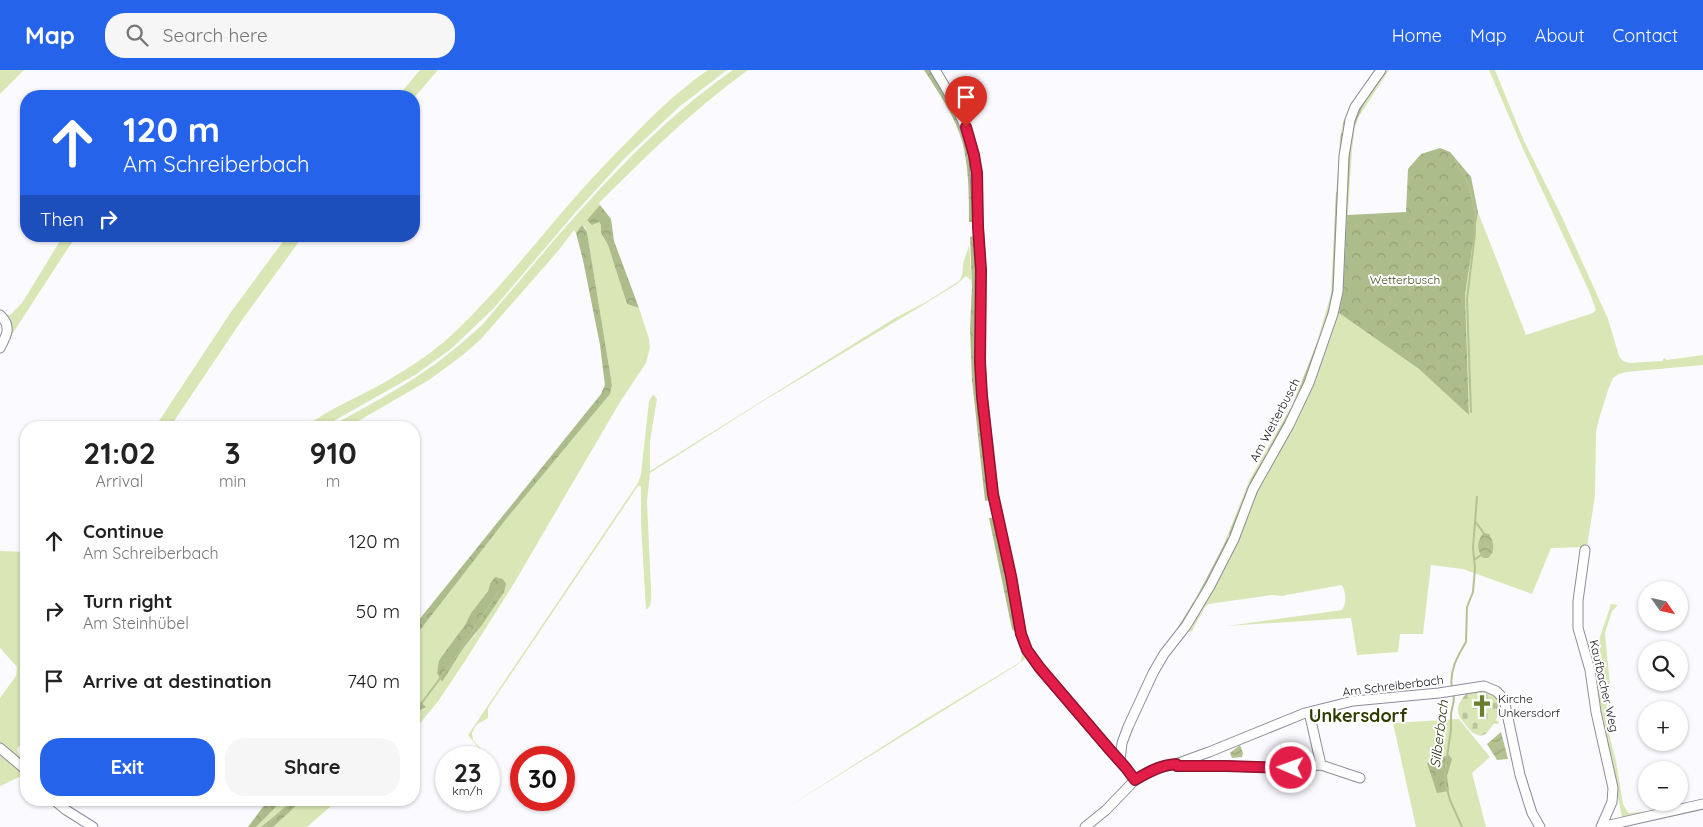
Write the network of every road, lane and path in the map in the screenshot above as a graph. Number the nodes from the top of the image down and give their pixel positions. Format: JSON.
{"nodes":[{"id":1,"x":935,"y":70,"type":"edge"},
{"id":2,"x":1381,"y":70,"type":"edge"},
{"id":3,"x":0,"y":315,"type":"edge"},
{"id":4,"x":0,"y":348,"type":"edge"},
{"id":5,"x":1584,"y":550,"type":"dead end"},
{"id":6,"x":1309,"y":712,"type":"junction"},
{"id":7,"x":0,"y":748,"type":"edge"},
{"id":8,"x":1220,"y":748,"type":"junction"},
{"id":9,"x":1120,"y":761,"type":"junction"},
{"id":10,"x":1176,"y":764,"type":"junction"},
{"id":11,"x":20,"y":765,"type":"edge"},
{"id":12,"x":1321,"y":765,"type":"junction"},
{"id":13,"x":1226,"y":766,"type":"junction"},
{"id":14,"x":1360,"y":778,"type":"dead end"},
{"id":15,"x":1135,"y":780,"type":"junction"},
{"id":16,"x":1703,"y":804,"type":"edge"},
{"id":17,"x":61,"y":806,"type":"edge"},
{"id":18,"x":1091,"y":825,"type":"edge"},
{"id":19,"x":1602,"y":826,"type":"edge"},
{"id":20,"x":93,"y":827,"type":"edge"},
{"id":21,"x":1540,"y":827,"type":"edge"}],
"edges":[{"from":1,"to":9,"type":"street"},
{"from":2,"to":9,"type":"street","name":"Am Wetterbusch"},
{"from":3,"to":4,"type":"street"},
{"from":5,"to":19,"type":"street","name":"Kaufbacher Weg"},
{"from":6,"to":8,"type":"street","name":"Am Schreiberbach"},
{"from":6,"to":12,"type":"street"},
{"from":6,"to":21,"type":"street","name":"Am Schreiberbach"},
{"from":7,"to":11,"type":"street"},
{"from":8,"to":10,"type":"street","name":"Am Schreiberbach"},
{"from":8,"to":13,"type":"street"},
{"from":9,"to":15,"type":"street"},
{"from":10,"to":13,"type":"street"},
{"from":10,"to":15,"type":"street","name":"Am Schreiberbach"},
{"from":12,"to":13,"type":"street"},
{"from":12,"to":14,"type":"street"},
{"from":15,"to":18,"type":"street","name":"Am Schreiberbach"},
{"from":16,"to":19,"type":"street"},
{"from":17,"to":20,"type":"street"}]}
